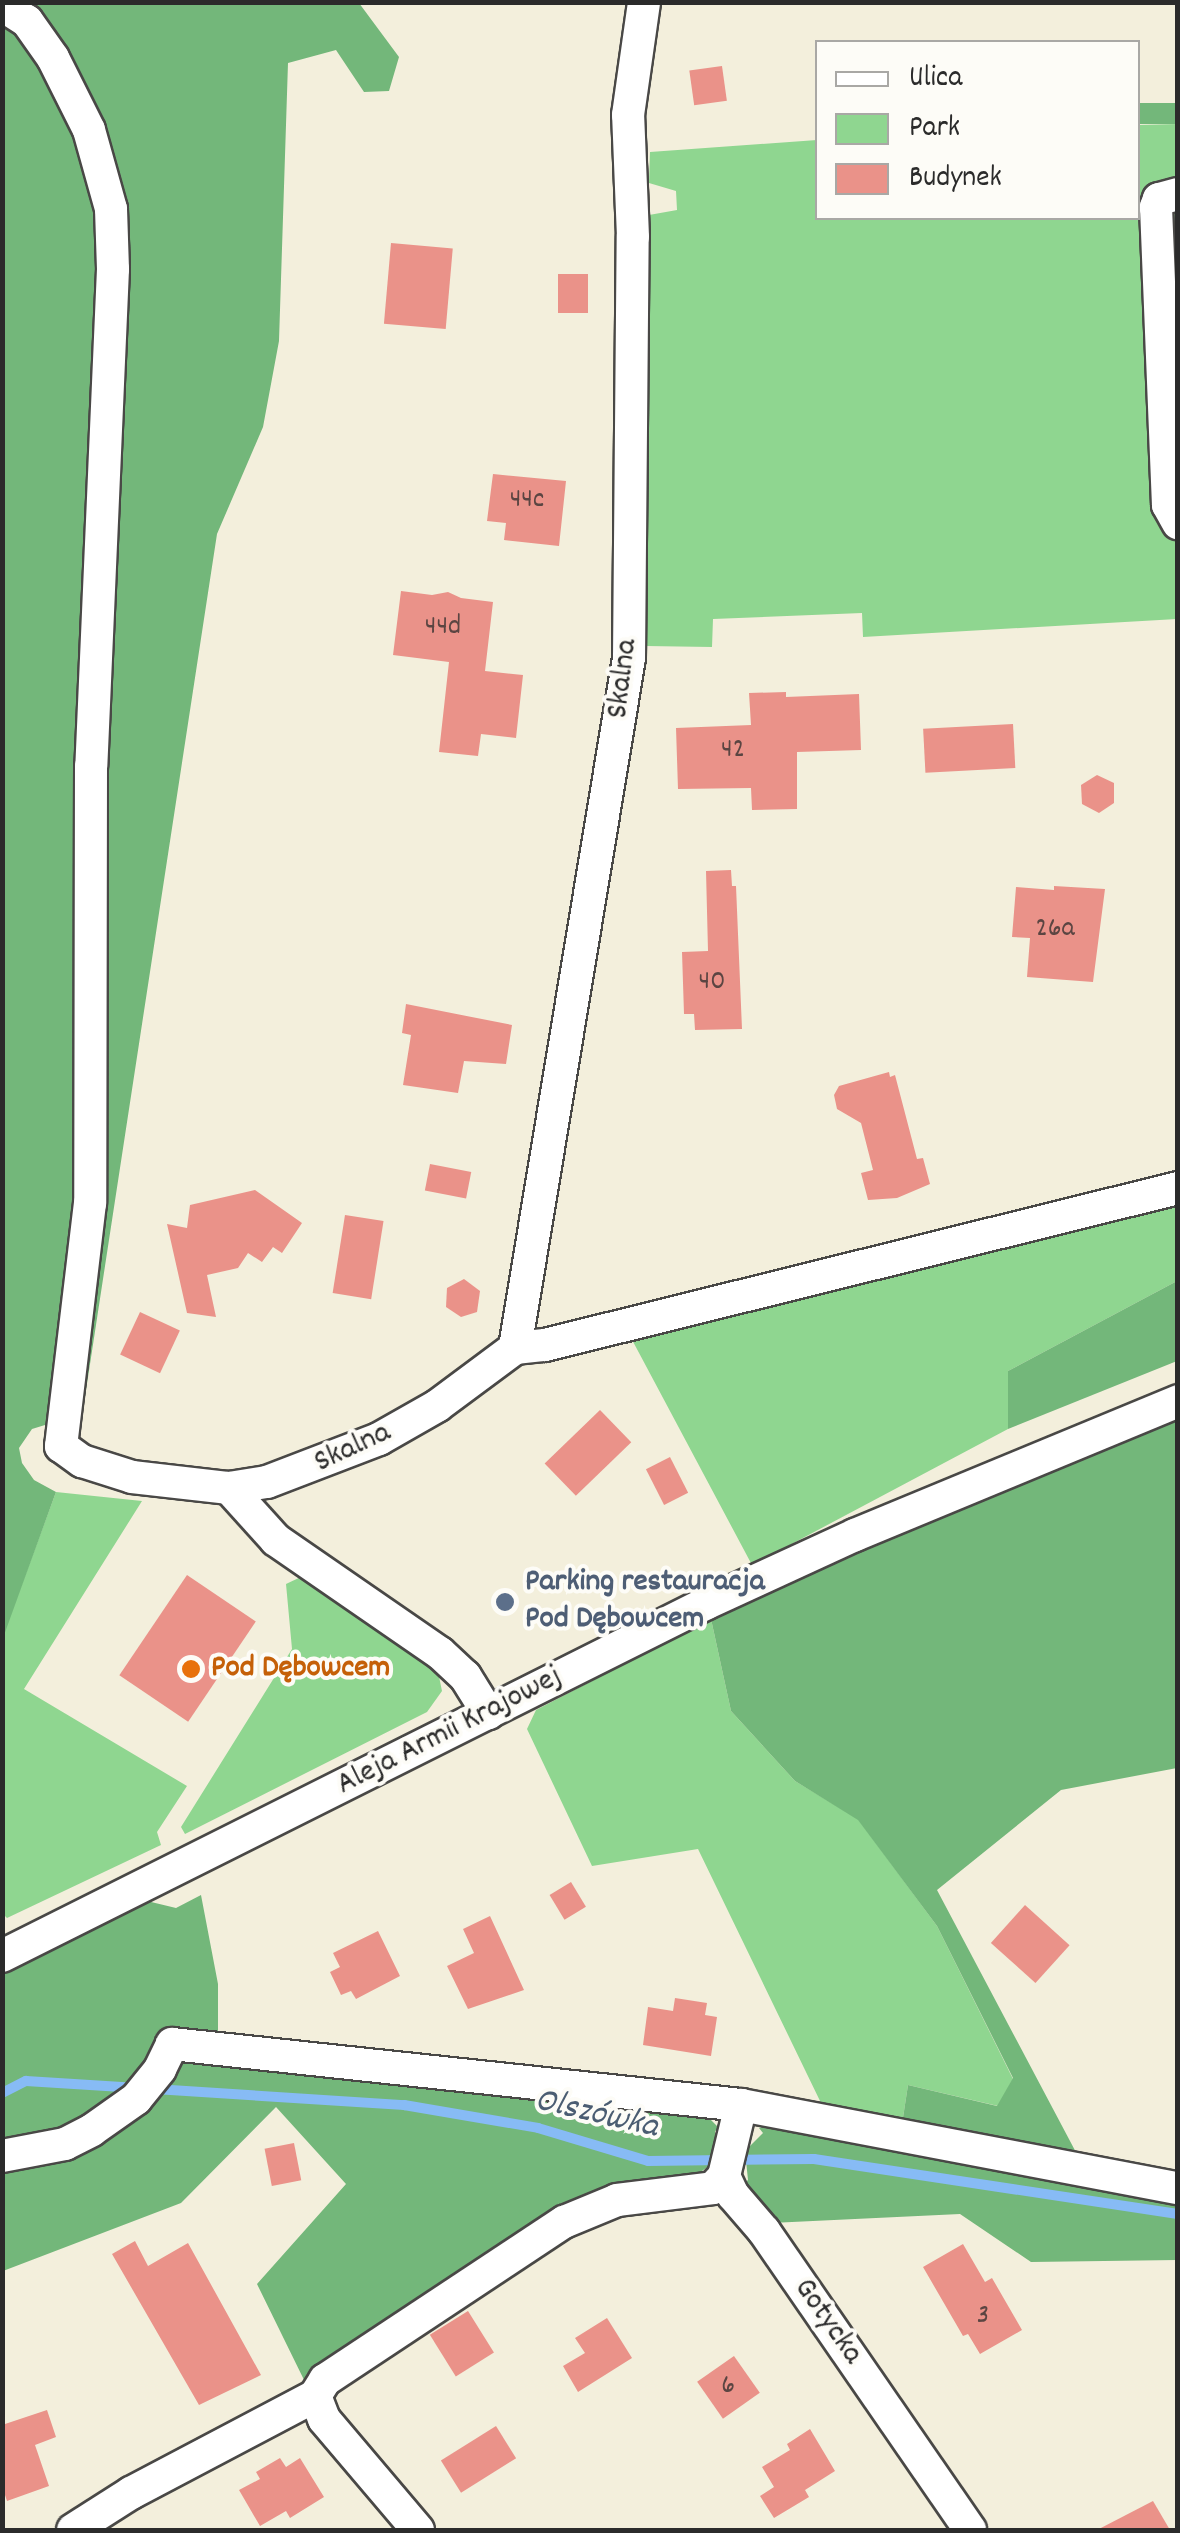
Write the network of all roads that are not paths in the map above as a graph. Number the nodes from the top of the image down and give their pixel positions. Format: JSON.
{"nodes":[{"id":1,"x":644,"y":2,"type":"edge"},
{"id":2,"x":2,"y":5,"type":"edge"},
{"id":3,"x":1178,"y":194,"type":"edge"},
{"id":4,"x":1178,"y":523,"type":"edge"},
{"id":5,"x":1178,"y":1188,"type":"edge"},
{"id":6,"x":515,"y":1348,"type":"junction"},
{"id":7,"x":1178,"y":1400,"type":"edge"},
{"id":8,"x":229,"y":1488,"type":"junction"},
{"id":9,"x":488,"y":1713,"type":"junction"},
{"id":10,"x":2,"y":1956,"type":"edge"},
{"id":11,"x":737,"y":2118,"type":"junction"},
{"id":12,"x":2,"y":2156,"type":"edge"},
{"id":13,"x":724,"y":2176,"type":"junction"},
{"id":14,"x":1178,"y":2188,"type":"edge"},
{"id":15,"x":316,"y":2396,"type":"junction"},
{"id":16,"x":74,"y":2530,"type":"edge"},
{"id":17,"x":418,"y":2530,"type":"edge"},
{"id":18,"x":970,"y":2530,"type":"edge"}],
"edges":[{"from":1,"to":6,"type":"street","name":"Skalna"},
{"from":2,"to":8,"type":"street","name":"Skalna"},
{"from":3,"to":4,"type":"street"},
{"from":5,"to":6,"type":"street","name":"Skalna"},
{"from":6,"to":8,"type":"street","name":"Skalna"},
{"from":7,"to":9,"type":"street","name":"Aleja Armii Krajowej"},
{"from":8,"to":9,"type":"street"},
{"from":9,"to":10,"type":"street","name":"Aleja Armii Krajowej"},
{"from":11,"to":12,"type":"street"},
{"from":11,"to":13,"type":"street"},
{"from":11,"to":14,"type":"street"},
{"from":13,"to":15,"type":"street"},
{"from":13,"to":18,"type":"street","name":"Gotycka"},
{"from":15,"to":16,"type":"street"},
{"from":15,"to":17,"type":"street"}]}
